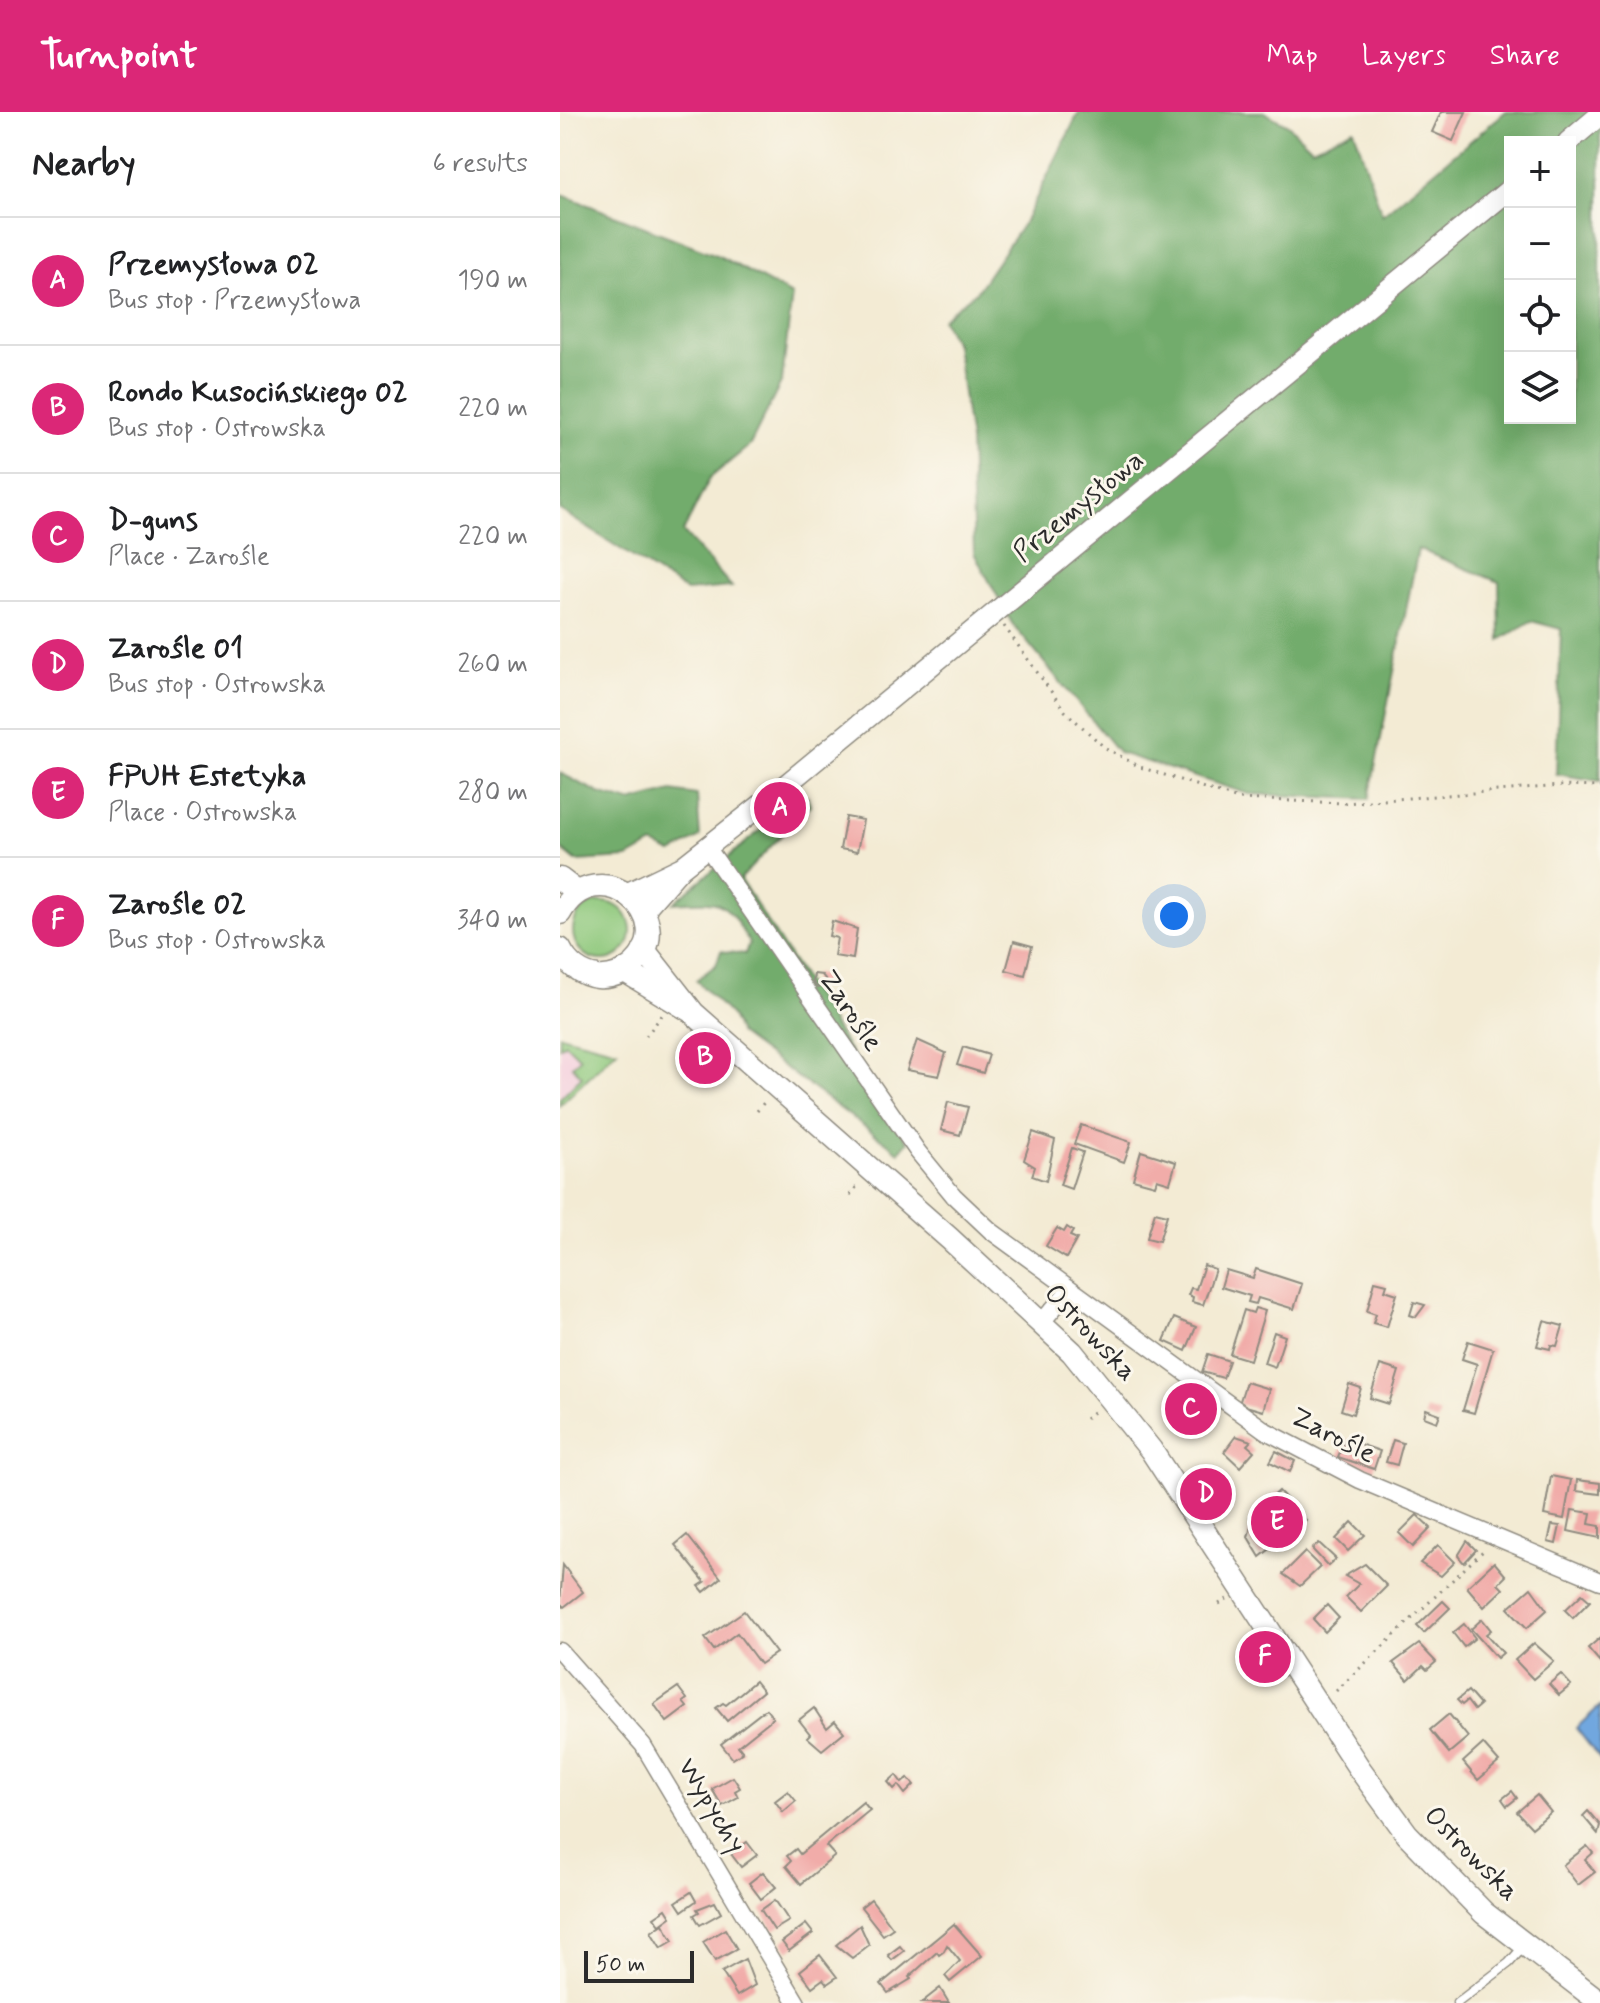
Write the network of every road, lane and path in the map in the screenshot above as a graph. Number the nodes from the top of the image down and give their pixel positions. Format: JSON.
{"nodes":[{"id":1,"x":1600,"y":115,"type":"edge"},
{"id":2,"x":1575,"y":136,"type":"edge"},
{"id":3,"x":1504,"y":194,"type":"edge"},
{"id":4,"x":995,"y":613,"type":"junction"},
{"id":5,"x":1600,"y":787,"type":"edge"},
{"id":6,"x":707,"y":847,"type":"junction"},
{"id":7,"x":682,"y":867,"type":"junction"},
{"id":8,"x":569,"y":886,"type":"edge"},
{"id":9,"x":628,"y":893,"type":"junction"},
{"id":10,"x":643,"y":911,"type":"junction"},
{"id":11,"x":560,"y":912,"type":"edge"},
{"id":12,"x":644,"y":950,"type":"junction"},
{"id":13,"x":564,"y":961,"type":"edge"},
{"id":14,"x":625,"y":971,"type":"junction"},
{"id":15,"x":681,"y":1001,"type":"junction"},
{"id":16,"x":646,"y":1036,"type":"dead end"},
{"id":17,"x":1070,"y":1289,"type":"junction"},
{"id":18,"x":1041,"y":1323,"type":"junction"},
{"id":19,"x":1496,"y":1539,"type":"junction"},
{"id":20,"x":1600,"y":1581,"type":"edge"},
{"id":21,"x":560,"y":1651,"type":"edge"},
{"id":22,"x":1336,"y":1691,"type":"dead end"},
{"id":23,"x":1525,"y":1945,"type":"junction"},
{"id":24,"x":1600,"y":2002,"type":"edge"},
{"id":25,"x":797,"y":2003,"type":"edge"},
{"id":26,"x":1457,"y":2003,"type":"edge"}],
"edges":[{"from":1,"to":2,"type":"street"},
{"from":3,"to":4,"type":"street","name":"Przemysłowa"},
{"from":4,"to":5,"type":"path"},
{"from":4,"to":6,"type":"street","name":"Przemysłowa"},
{"from":6,"to":7,"type":"street","name":"Przemysłowa"},
{"from":6,"to":17,"type":"street","name":"Zarośle"},
{"from":7,"to":9,"type":"street","name":"Przemysłowa"},
{"from":7,"to":10,"type":"street","name":"Przemysłowa"},
{"from":8,"to":9,"type":"main road"},
{"from":8,"to":11,"type":"main road"},
{"from":9,"to":10,"type":"main road"},
{"from":10,"to":12,"type":"main road"},
{"from":12,"to":14,"type":"main road"},
{"from":12,"to":15,"type":"main road","name":"Ostrowska"},
{"from":13,"to":14,"type":"main road"},
{"from":14,"to":15,"type":"main road","name":"Ostrowska"},
{"from":15,"to":16,"type":"path"},
{"from":15,"to":18,"type":"main road","name":"Ostrowska"},
{"from":17,"to":18,"type":"street"},
{"from":17,"to":19,"type":"street","name":"Zarośle"},
{"from":18,"to":23,"type":"main road","name":"Ostrowska"},
{"from":19,"to":20,"type":"street","name":"Zarośle"},
{"from":19,"to":22,"type":"path"},
{"from":21,"to":25,"type":"street","name":"Wypychy"},
{"from":23,"to":24,"type":"main road","name":"Ostrowska"},
{"from":23,"to":26,"type":"lane"}]}
